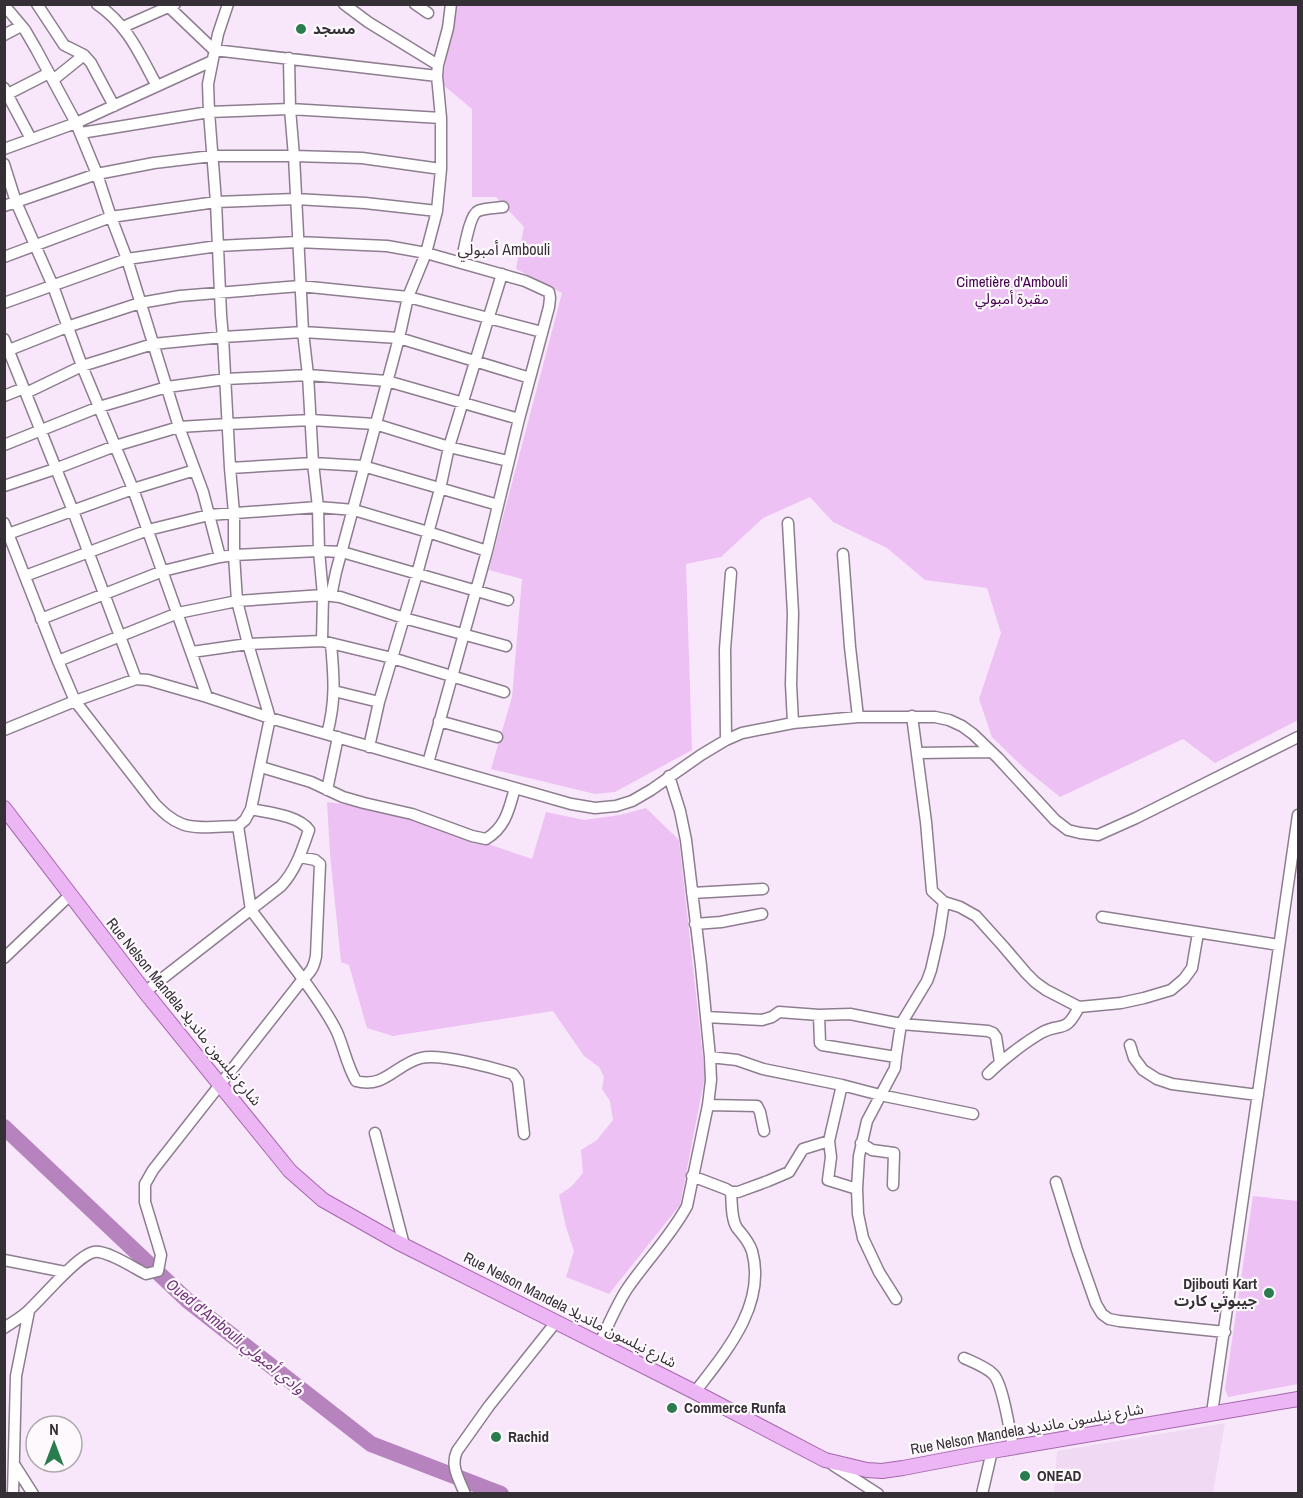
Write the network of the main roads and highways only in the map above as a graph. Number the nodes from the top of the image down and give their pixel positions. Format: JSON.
{"nodes":[{"id":1,"x":6,"y":812,"type":"edge"},
{"id":2,"x":1299,"y":1399,"type":"edge"}],
"edges":[{"from":1,"to":2,"type":"main road","name":"Rue Nelson Mandela شارع نيلسون مانديلا"}]}
